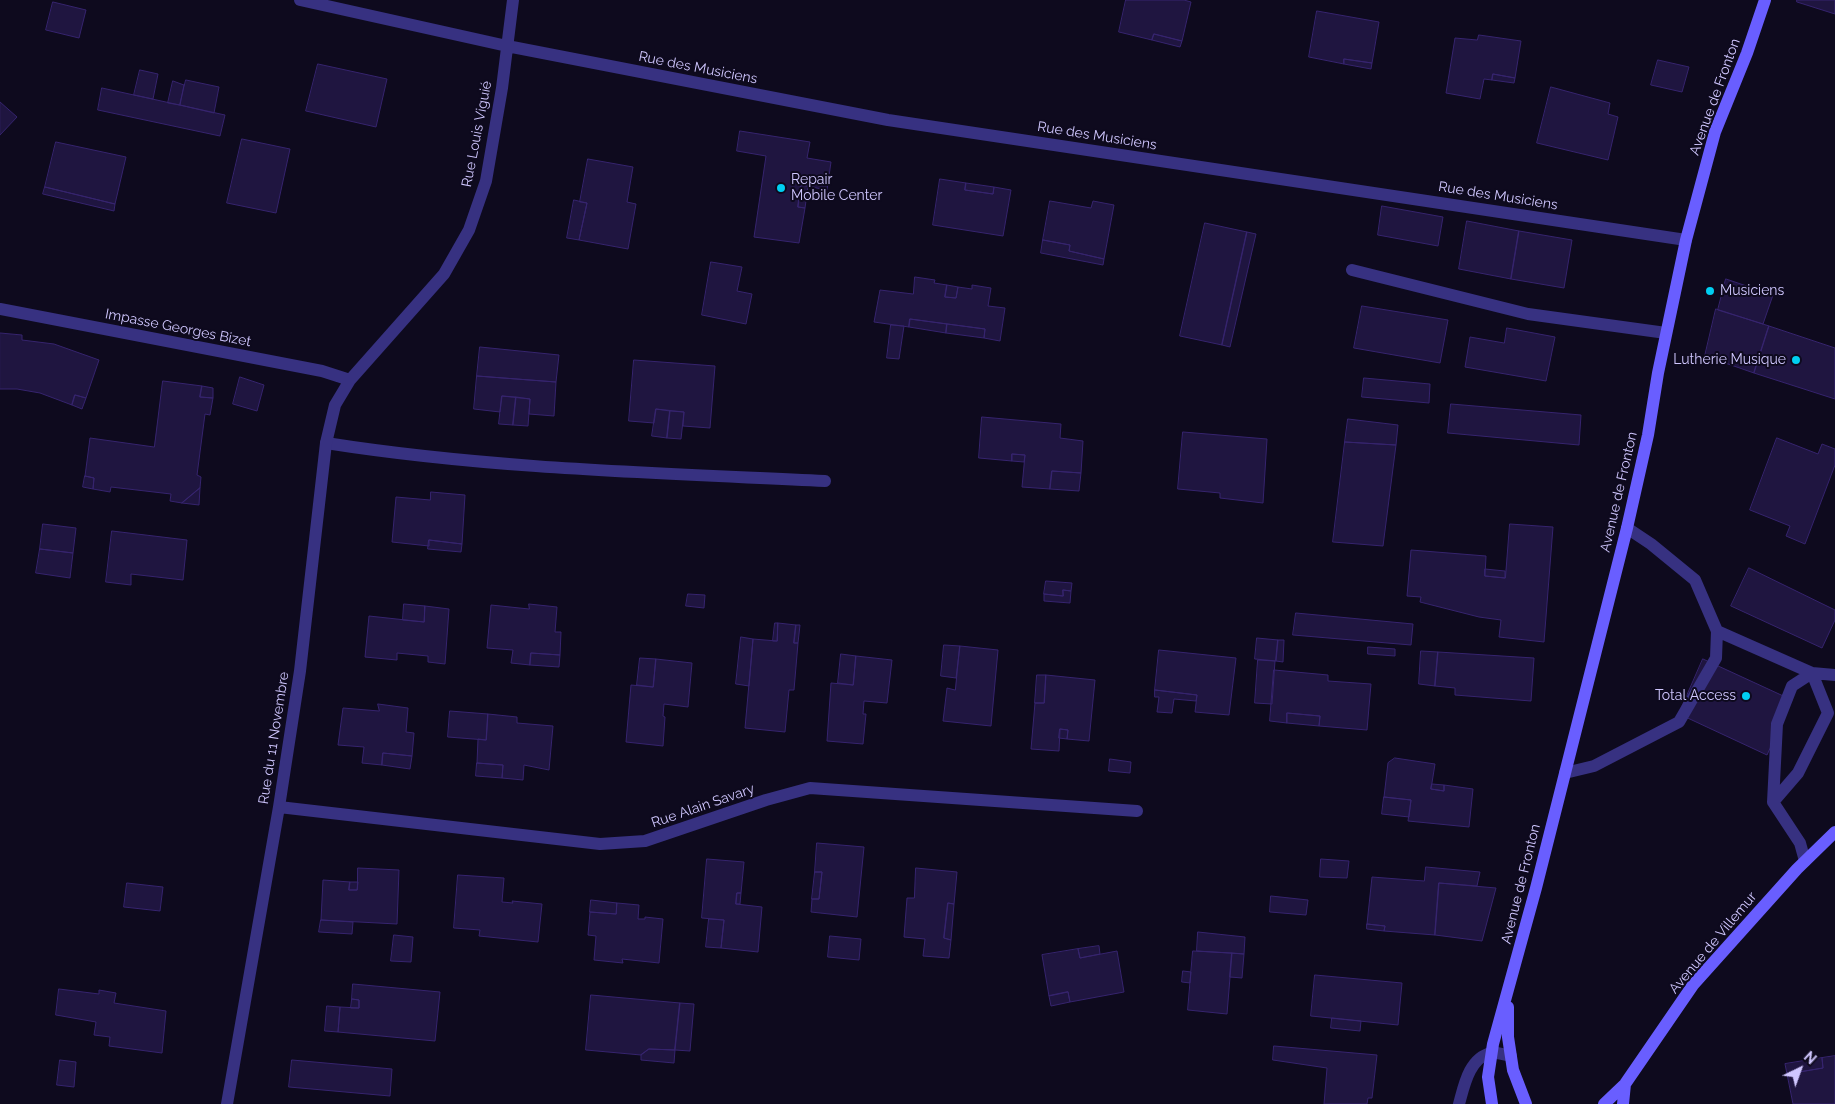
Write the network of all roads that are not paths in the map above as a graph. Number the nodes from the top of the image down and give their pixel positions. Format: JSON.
{"nodes":[{"id":1,"x":300,"y":0,"type":"edge"},
{"id":2,"x":513,"y":0,"type":"edge"},
{"id":3,"x":1765,"y":0,"type":"edge"},
{"id":4,"x":506,"y":46,"type":"junction"},
{"id":5,"x":1686,"y":240,"type":"junction"},
{"id":6,"x":1352,"y":270,"type":"dead end"},
{"id":7,"x":0,"y":309,"type":"edge"},
{"id":8,"x":1666,"y":333,"type":"junction"},
{"id":9,"x":350,"y":380,"type":"junction"},
{"id":10,"x":326,"y":443,"type":"junction"},
{"id":11,"x":825,"y":481,"type":"dead end"},
{"id":12,"x":1627,"y":528,"type":"junction"},
{"id":13,"x":1717,"y":631,"type":"junction"},
{"id":14,"x":1812,"y":674,"type":"junction"},
{"id":15,"x":1835,"y":675,"type":"edge"},
{"id":16,"x":1564,"y":773,"type":"junction"},
{"id":17,"x":1773,"y":802,"type":"junction"},
{"id":18,"x":279,"y":807,"type":"junction"},
{"id":19,"x":1137,"y":811,"type":"dead end"},
{"id":20,"x":1835,"y":832,"type":"edge"},
{"id":21,"x":1804,"y":861,"type":"junction"},
{"id":22,"x":1508,"y":993,"type":"junction"},
{"id":23,"x":1492,"y":1053,"type":"junction"},
{"id":24,"x":1511,"y":1056,"type":"junction"},
{"id":25,"x":1625,"y":1084,"type":"junction"},
{"id":26,"x":227,"y":1104,"type":"edge"},
{"id":27,"x":1459,"y":1104,"type":"edge"},
{"id":28,"x":1492,"y":1104,"type":"edge"},
{"id":29,"x":1526,"y":1104,"type":"edge"},
{"id":30,"x":1604,"y":1104,"type":"edge"},
{"id":31,"x":1623,"y":1104,"type":"edge"}],
"edges":[{"from":1,"to":4,"type":"street","name":"Rue des Musiciens"},
{"from":2,"to":4,"type":"street","name":"Rue Louis Viguié"},
{"from":3,"to":5,"type":"main road","name":"Avenue de Fronton"},
{"from":4,"to":5,"type":"street","name":"Rue des Musiciens"},
{"from":4,"to":9,"type":"street","name":"Rue Louis Viguié"},
{"from":5,"to":8,"type":"main road","name":"Avenue de Fronton"},
{"from":6,"to":8,"type":"street"},
{"from":7,"to":9,"type":"street","name":"Impasse Georges Bizet"},
{"from":8,"to":12,"type":"main road","name":"Avenue de Fronton"},
{"from":9,"to":10,"type":"street","name":"Rue du 11 Novembre"},
{"from":10,"to":11,"type":"street"},
{"from":10,"to":18,"type":"street","name":"Rue du 11 Novembre"},
{"from":12,"to":13,"type":"street"},
{"from":12,"to":16,"type":"main road","name":"Avenue de Fronton"},
{"from":13,"to":14,"type":"street"},
{"from":13,"to":16,"type":"street"},
{"from":14,"to":15,"type":"street"},
{"from":14,"to":17,"type":"street"},
{"from":14,"to":17,"type":"street"},
{"from":16,"to":22,"type":"main road","name":"Avenue de Fronton"},
{"from":17,"to":21,"type":"street"},
{"from":18,"to":19,"type":"street","name":"Rue Alain Savary"},
{"from":18,"to":26,"type":"street","name":"Rue du 11 Novembre"},
{"from":20,"to":21,"type":"main road","name":"Avenue de Villemur"},
{"from":21,"to":25,"type":"main road","name":"Avenue de Villemur"},
{"from":22,"to":23,"type":"main road","name":"Avenue de Fronton"},
{"from":22,"to":24,"type":"main road","name":"Avenue de Fronton"},
{"from":23,"to":24,"type":"street"},
{"from":23,"to":27,"type":"street"},
{"from":23,"to":28,"type":"main road","name":"Avenue de Fronton"},
{"from":24,"to":29,"type":"main road","name":"Avenue de Fronton"},
{"from":25,"to":30,"type":"main road","name":"Avenue de Villemur"},
{"from":25,"to":31,"type":"main road","name":"Avenue de Villemur"}]}
